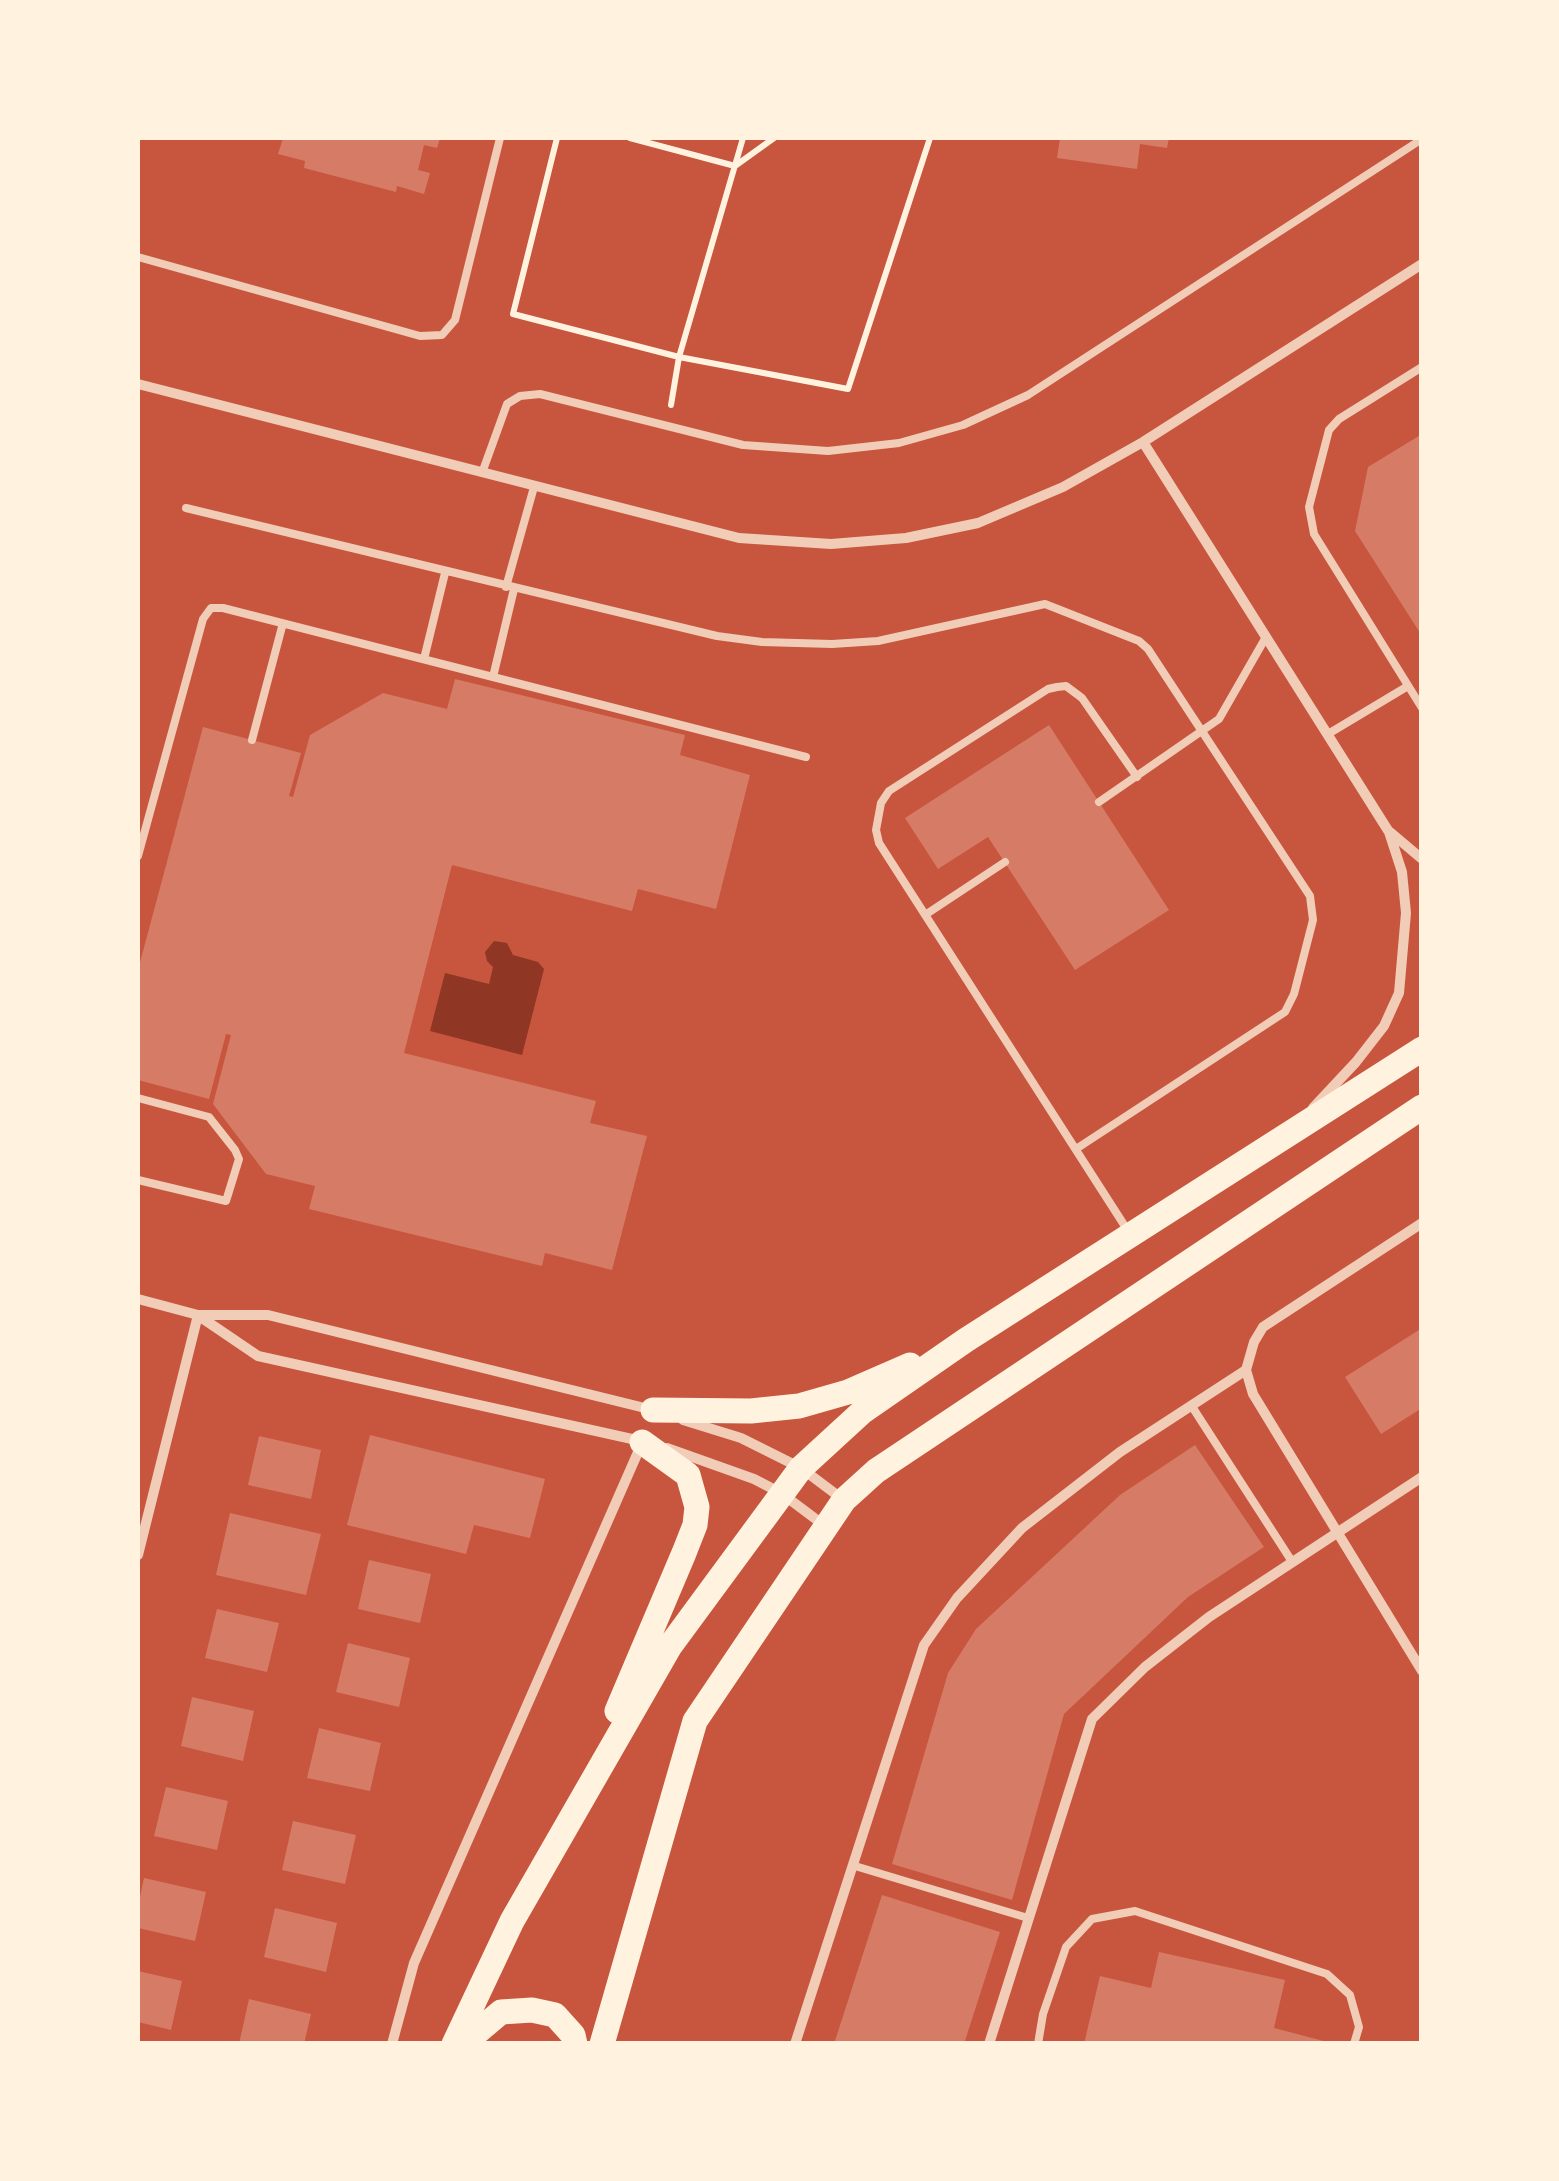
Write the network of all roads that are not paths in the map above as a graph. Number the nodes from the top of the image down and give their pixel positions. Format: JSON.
{"nodes":[{"id":1,"x":500,"y":138,"type":"edge"},
{"id":2,"x":1422,"y":138,"type":"edge"},
{"id":3,"x":138,"y":258,"type":"edge"},
{"id":4,"x":1422,"y":264,"type":"edge"},
{"id":5,"x":1422,"y":367,"type":"edge"},
{"id":6,"x":138,"y":384,"type":"edge"},
{"id":7,"x":1144,"y":442,"type":"junction"},
{"id":8,"x":482,"y":473,"type":"junction"},
{"id":9,"x":534,"y":486,"type":"junction"},
{"id":10,"x":186,"y":508,"type":"dead end"},
{"id":11,"x":446,"y":572,"type":"junction"},
{"id":12,"x":510,"y":588,"type":"junction"},
{"id":13,"x":283,"y":623,"type":"junction"},
{"id":14,"x":1266,"y":637,"type":"junction"},
{"id":15,"x":424,"y":659,"type":"junction"},
{"id":16,"x":493,"y":677,"type":"junction"},
{"id":17,"x":1408,"y":686,"type":"junction"},
{"id":18,"x":1422,"y":708,"type":"edge"},
{"id":19,"x":1202,"y":733,"type":"junction"},
{"id":20,"x":1328,"y":734,"type":"junction"},
{"id":21,"x":252,"y":740,"type":"dead end"},
{"id":22,"x":806,"y":757,"type":"dead end"},
{"id":23,"x":1137,"y":777,"type":"junction"},
{"id":24,"x":1099,"y":802,"type":"dead end"},
{"id":25,"x":1389,"y":832,"type":"junction"},
{"id":26,"x":138,"y":856,"type":"edge"},
{"id":27,"x":1422,"y":859,"type":"edge"},
{"id":28,"x":1005,"y":862,"type":"dead end"},
{"id":29,"x":925,"y":915,"type":"junction"},
{"id":30,"x":1422,"y":1049,"type":"edge"},
{"id":31,"x":138,"y":1098,"type":"edge"},
{"id":32,"x":1422,"y":1107,"type":"edge"},
{"id":33,"x":1292,"y":1130,"type":"junction"},
{"id":34,"x":1076,"y":1149,"type":"junction"},
{"id":35,"x":138,"y":1180,"type":"edge"},
{"id":36,"x":1422,"y":1224,"type":"edge"},
{"id":37,"x":1130,"y":1234,"type":"junction"},
{"id":38,"x":138,"y":1299,"type":"edge"},
{"id":39,"x":198,"y":1315,"type":"junction"},
{"id":40,"x":966,"y":1340,"type":"junction"},
{"id":41,"x":1246,"y":1370,"type":"junction"},
{"id":42,"x":1192,"y":1405,"type":"junction"},
{"id":43,"x":653,"y":1410,"type":"junction"},
{"id":44,"x":642,"y":1442,"type":"junction"},
{"id":45,"x":801,"y":1468,"type":"junction"},
{"id":46,"x":1422,"y":1477,"type":"edge"},
{"id":47,"x":781,"y":1493,"type":"junction"},
{"id":48,"x":844,"y":1500,"type":"junction"},
{"id":49,"x":825,"y":1526,"type":"junction"},
{"id":50,"x":1338,"y":1530,"type":"junction"},
{"id":51,"x":138,"y":1555,"type":"edge"},
{"id":52,"x":1291,"y":1560,"type":"junction"},
{"id":53,"x":1422,"y":1671,"type":"edge"},
{"id":54,"x":563,"y":1834,"type":"junction"},
{"id":55,"x":854,"y":1866,"type":"junction"},
{"id":56,"x":1028,"y":1918,"type":"junction"},
{"id":57,"x":392,"y":2044,"type":"edge"},
{"id":58,"x":454,"y":2044,"type":"edge"},
{"id":59,"x":463,"y":2044,"type":"edge"},
{"id":60,"x":575,"y":2044,"type":"edge"},
{"id":61,"x":602,"y":2044,"type":"edge"},
{"id":62,"x":794,"y":2044,"type":"edge"},
{"id":63,"x":989,"y":2044,"type":"edge"},
{"id":64,"x":1038,"y":2044,"type":"edge"},
{"id":65,"x":1354,"y":2044,"type":"edge"}],
"edges":[{"from":1,"to":3,"type":"lane"},
{"from":2,"to":8,"type":"lane"},
{"from":4,"to":7,"type":"street"},
{"from":5,"to":17,"type":"lane"},
{"from":6,"to":8,"type":"street"},
{"from":7,"to":9,"type":"street"},
{"from":7,"to":14,"type":"street"},
{"from":8,"to":9,"type":"street"},
{"from":9,"to":12,"type":"lane"},
{"from":10,"to":11,"type":"lane"},
{"from":11,"to":12,"type":"lane"},
{"from":11,"to":15,"type":"lane"},
{"from":12,"to":16,"type":"lane"},
{"from":12,"to":19,"type":"lane"},
{"from":13,"to":15,"type":"lane"},
{"from":13,"to":21,"type":"lane"},
{"from":13,"to":26,"type":"lane"},
{"from":14,"to":19,"type":"lane"},
{"from":14,"to":20,"type":"street"},
{"from":15,"to":16,"type":"lane"},
{"from":16,"to":22,"type":"lane"},
{"from":17,"to":18,"type":"lane"},
{"from":17,"to":20,"type":"lane"},
{"from":19,"to":23,"type":"lane"},
{"from":19,"to":34,"type":"lane"},
{"from":20,"to":25,"type":"street"},
{"from":23,"to":24,"type":"lane"},
{"from":23,"to":29,"type":"lane"},
{"from":25,"to":27,"type":"street"},
{"from":25,"to":33,"type":"street"},
{"from":28,"to":29,"type":"lane"},
{"from":29,"to":34,"type":"lane"},
{"from":30,"to":33,"type":"main road"},
{"from":31,"to":35,"type":"lane"},
{"from":32,"to":48,"type":"main road"},
{"from":33,"to":37,"type":"main road"},
{"from":34,"to":37,"type":"lane"},
{"from":36,"to":41,"type":"street"},
{"from":37,"to":40,"type":"main road"},
{"from":38,"to":39,"type":"street"},
{"from":39,"to":43,"type":"street"},
{"from":39,"to":44,"type":"street"},
{"from":39,"to":51,"type":"street"},
{"from":40,"to":43,"type":"main road"},
{"from":40,"to":45,"type":"main road"},
{"from":41,"to":42,"type":"street"},
{"from":41,"to":50,"type":"street"},
{"from":42,"to":52,"type":"lane"},
{"from":42,"to":55,"type":"street"},
{"from":43,"to":45,"type":"street"},
{"from":44,"to":47,"type":"street"},
{"from":44,"to":54,"type":"main road"},
{"from":44,"to":57,"type":"street"},
{"from":45,"to":47,"type":"main road"},
{"from":45,"to":48,"type":"street"},
{"from":46,"to":50,"type":"street"},
{"from":47,"to":49,"type":"street"},
{"from":47,"to":54,"type":"main road"},
{"from":48,"to":49,"type":"main road"},
{"from":49,"to":61,"type":"main road"},
{"from":50,"to":52,"type":"street"},
{"from":50,"to":53,"type":"street"},
{"from":52,"to":56,"type":"street"},
{"from":54,"to":58,"type":"main road"},
{"from":55,"to":56,"type":"lane"},
{"from":55,"to":62,"type":"street"},
{"from":56,"to":63,"type":"street"},
{"from":59,"to":60,"type":"main road"},
{"from":64,"to":65,"type":"lane"}]}
